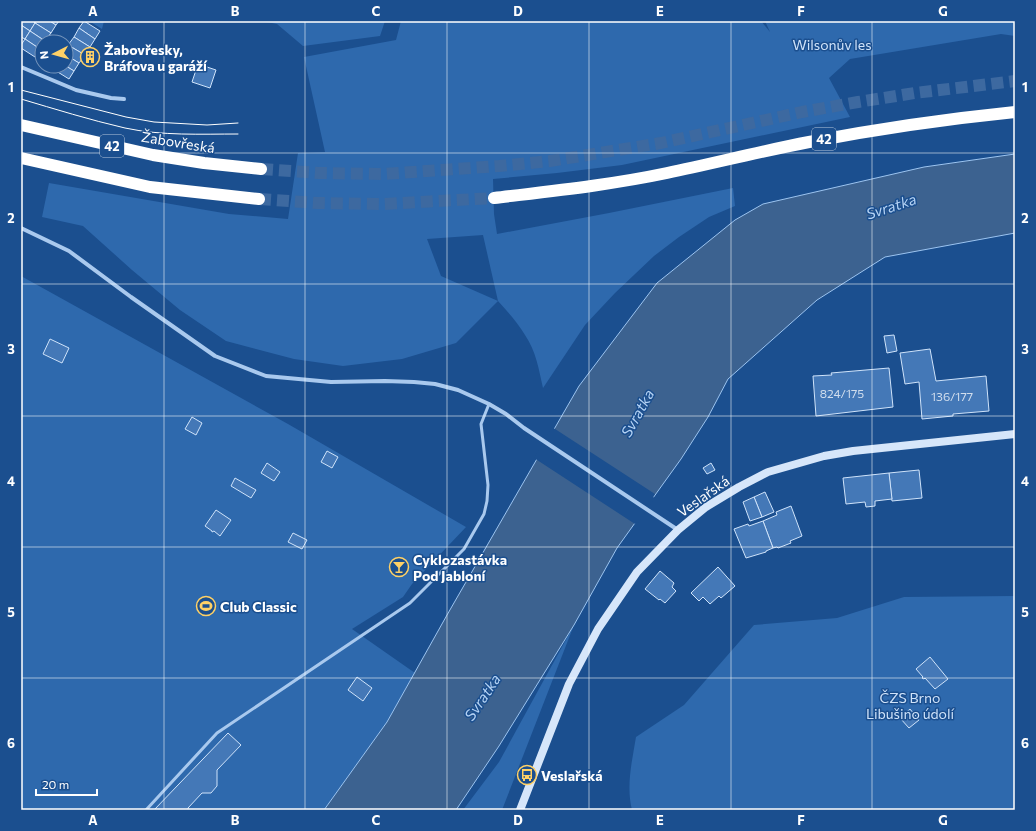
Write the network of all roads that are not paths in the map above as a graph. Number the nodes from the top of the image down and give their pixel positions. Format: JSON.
{"nodes":[{"id":1,"x":21,"y":67,"type":"edge"},
{"id":2,"x":124,"y":99,"type":"dead end"},
{"id":3,"x":1015,"y":112,"type":"edge"},
{"id":4,"x":21,"y":125,"type":"edge"},
{"id":5,"x":21,"y":158,"type":"edge"},
{"id":6,"x":261,"y":169,"type":"tunnel mouth"},
{"id":7,"x":494,"y":198,"type":"tunnel mouth"},
{"id":8,"x":259,"y":199,"type":"tunnel mouth"},
{"id":9,"x":21,"y":228,"type":"edge"},
{"id":10,"x":489,"y":404,"type":"junction"},
{"id":11,"x":1015,"y":434,"type":"edge"},
{"id":12,"x":678,"y":530,"type":"junction"},
{"id":13,"x":146,"y":810,"type":"edge"},
{"id":14,"x":520,"y":810,"type":"edge"}],
"edges":[{"from":1,"to":2,"type":"street"},
{"from":3,"to":7,"type":"highway","number":"42"},
{"from":4,"to":6,"type":"highway","name":"Žabovřeská","number":"42"},
{"from":5,"to":8,"type":"highway","number":"42"},
{"from":9,"to":10,"type":"street"},
{"from":10,"to":12,"type":"street"},
{"from":10,"to":13,"type":"lane"},
{"from":11,"to":12,"type":"street","name":"Veslařská"},
{"from":12,"to":14,"type":"street","name":"Veslařská"}]}
